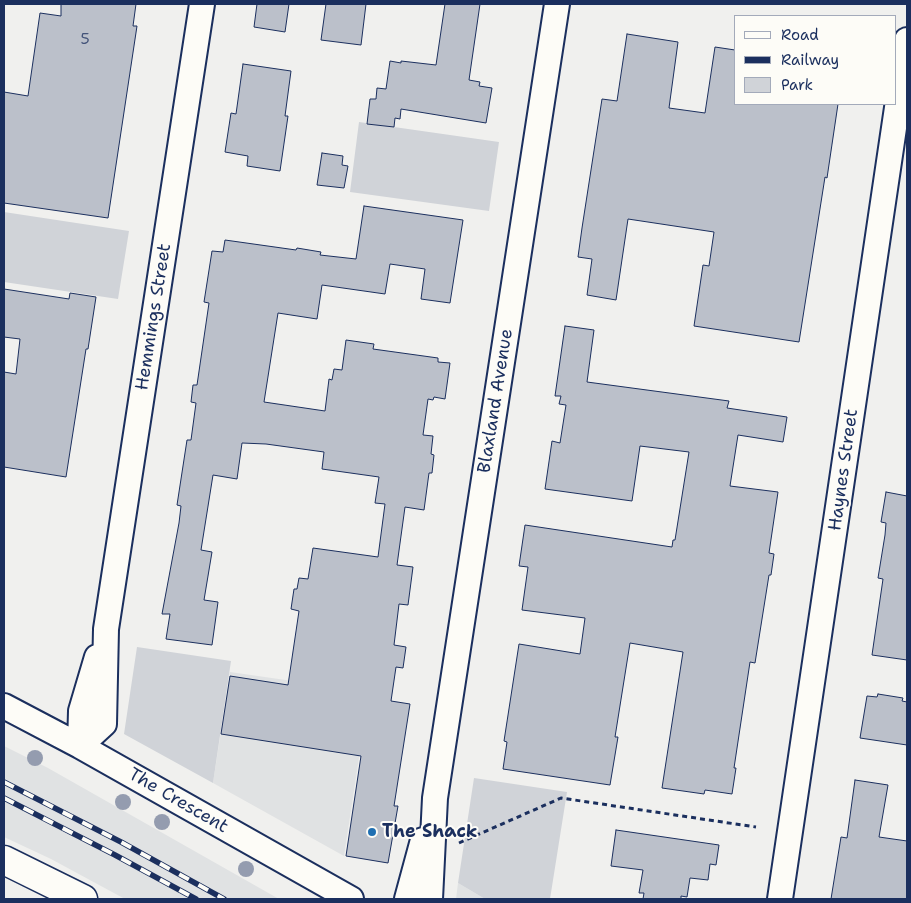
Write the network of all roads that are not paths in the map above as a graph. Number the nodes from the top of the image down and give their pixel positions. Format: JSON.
{"nodes":[{"id":1,"x":202,"y":4,"type":"edge"},
{"id":2,"x":557,"y":4,"type":"edge"},
{"id":3,"x":907,"y":40,"type":"edge"},
{"id":4,"x":4,"y":706,"type":"edge"},
{"id":5,"x":80,"y":746,"type":"junction"},
{"id":6,"x":435,"y":798,"type":"junction"},
{"id":7,"x":4,"y":860,"type":"edge"},
{"id":8,"x":83,"y":899,"type":"edge"},
{"id":9,"x":351,"y":899,"type":"edge"},
{"id":10,"x":407,"y":899,"type":"edge"},
{"id":11,"x":430,"y":899,"type":"edge"},
{"id":12,"x":780,"y":899,"type":"edge"}],
"edges":[{"from":1,"to":5,"type":"street","name":"Hemmings Street"},
{"from":2,"to":6,"type":"street","name":"Blaxland Avenue"},
{"from":3,"to":12,"type":"street","name":"Haynes Street"},
{"from":4,"to":5,"type":"street","name":"The Crescent"},
{"from":5,"to":9,"type":"street","name":"The Crescent"},
{"from":6,"to":10,"type":"street","name":"Blaxland Avenue"},
{"from":6,"to":11,"type":"street","name":"Blaxland Avenue"},
{"from":7,"to":8,"type":"highway"}]}
